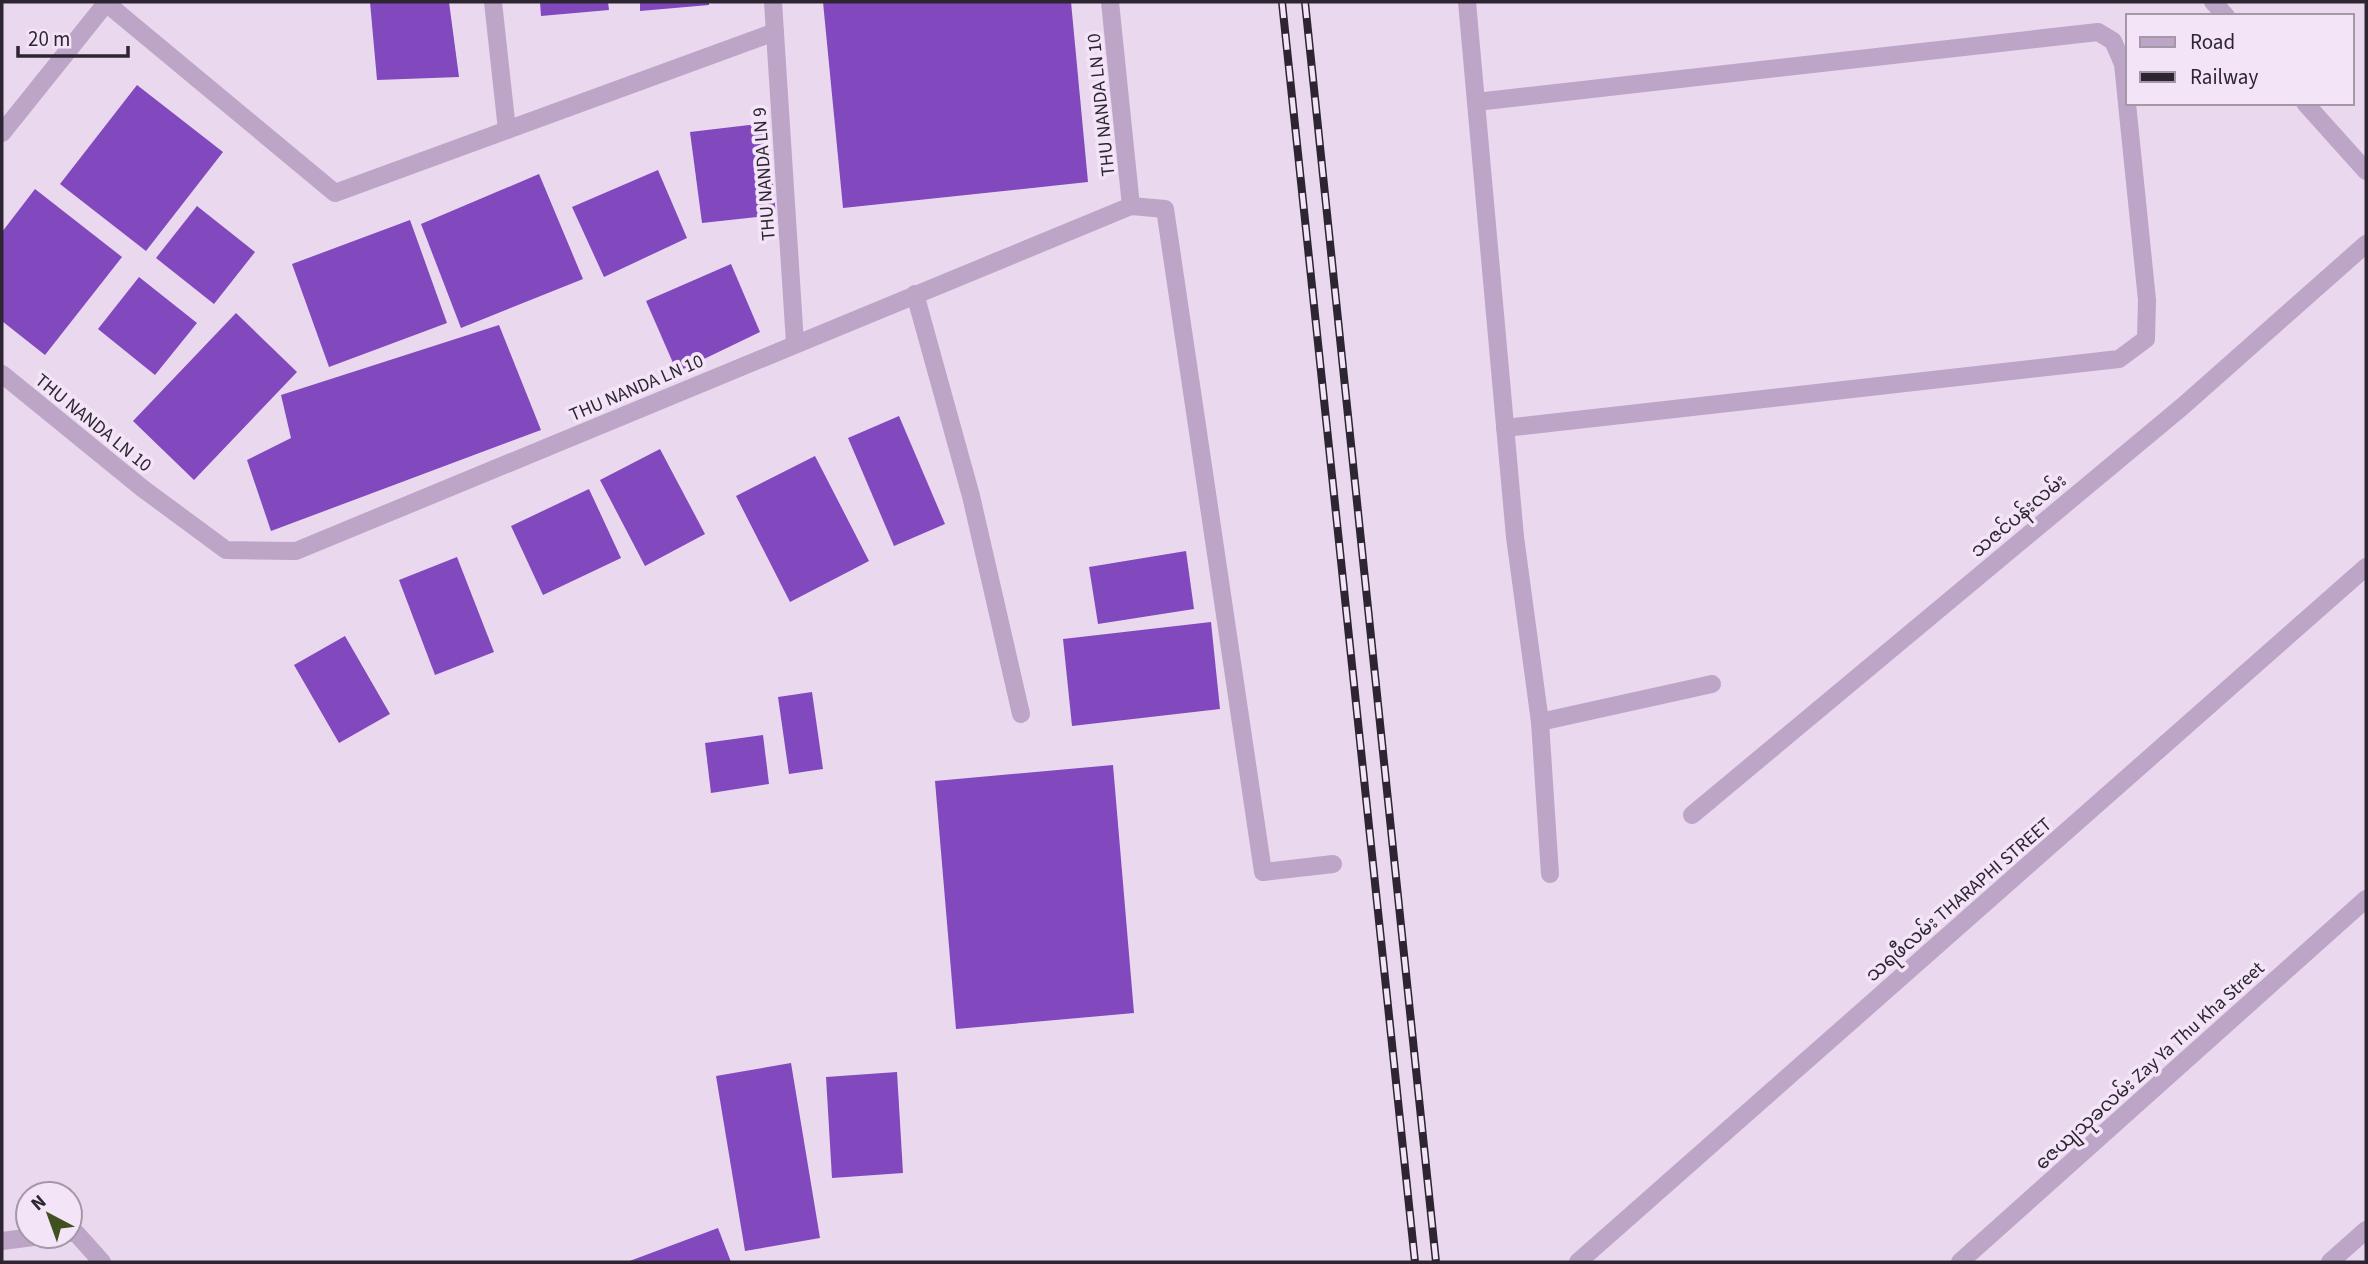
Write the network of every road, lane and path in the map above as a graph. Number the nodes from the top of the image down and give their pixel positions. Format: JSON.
{"nodes":[{"id":1,"x":106,"y":2,"type":"edge"},
{"id":2,"x":492,"y":2,"type":"edge"},
{"id":3,"x":773,"y":2,"type":"edge"},
{"id":4,"x":1110,"y":2,"type":"edge"},
{"id":5,"x":1467,"y":2,"type":"edge"},
{"id":6,"x":775,"y":32,"type":"junction"},
{"id":7,"x":2126,"y":94,"type":"edge"},
{"id":8,"x":1476,"y":102,"type":"junction"},
{"id":9,"x":2127,"y":105,"type":"edge"},
{"id":10,"x":2307,"y":105,"type":"edge"},
{"id":11,"x":507,"y":130,"type":"junction"},
{"id":12,"x":2,"y":133,"type":"edge"},
{"id":13,"x":2366,"y":171,"type":"edge"},
{"id":14,"x":1131,"y":206,"type":"junction"},
{"id":15,"x":2366,"y":244,"type":"edge"},
{"id":16,"x":915,"y":295,"type":"junction"},
{"id":17,"x":795,"y":343,"type":"junction"},
{"id":18,"x":2,"y":374,"type":"edge"},
{"id":19,"x":1505,"y":428,"type":"junction"},
{"id":20,"x":2366,"y":567,"type":"edge"},
{"id":21,"x":1712,"y":684,"type":"dead end"},
{"id":22,"x":1021,"y":714,"type":"dead end"},
{"id":23,"x":1540,"y":722,"type":"junction"},
{"id":24,"x":1692,"y":815,"type":"dead end"},
{"id":25,"x":1333,"y":864,"type":"dead end"},
{"id":26,"x":1550,"y":874,"type":"dead end"},
{"id":27,"x":2366,"y":899,"type":"edge"},
{"id":28,"x":2366,"y":1230,"type":"edge"},
{"id":29,"x":84,"y":1242,"type":"edge"},
{"id":30,"x":102,"y":1262,"type":"edge"},
{"id":31,"x":1578,"y":1262,"type":"edge"},
{"id":32,"x":1960,"y":1262,"type":"edge"},
{"id":33,"x":2330,"y":1262,"type":"edge"}],
"edges":[{"from":1,"to":11,"type":"street"},
{"from":1,"to":12,"type":"street"},
{"from":2,"to":11,"type":"street"},
{"from":3,"to":6,"type":"street","name":"THU NANDA LN 9"},
{"from":4,"to":14,"type":"street","name":"THU NANDA LN 10"},
{"from":5,"to":8,"type":"street"},
{"from":6,"to":11,"type":"street"},
{"from":6,"to":17,"type":"street","name":"THU NANDA LN 9"},
{"from":7,"to":8,"type":"street"},
{"from":8,"to":19,"type":"street"},
{"from":9,"to":19,"type":"street"},
{"from":10,"to":13,"type":"street"},
{"from":14,"to":16,"type":"street","name":"THU NANDA LN 10"},
{"from":14,"to":25,"type":"street"},
{"from":15,"to":24,"type":"street","name":"သဇင်ပန်းလမ်း"},
{"from":16,"to":17,"type":"street","name":"THU NANDA LN 10"},
{"from":16,"to":22,"type":"street"},
{"from":17,"to":18,"type":"street","name":"THU NANDA LN 10"},
{"from":19,"to":23,"type":"street"},
{"from":20,"to":31,"type":"street","name":"သရဖီလမ်း THARAPHI STREET"},
{"from":21,"to":23,"type":"street"},
{"from":23,"to":26,"type":"street"},
{"from":27,"to":32,"type":"street","name":"ဇေယျသုခလမ်း Zay Ya Thu Kha Street"},
{"from":28,"to":33,"type":"street"},
{"from":29,"to":30,"type":"street"}]}
